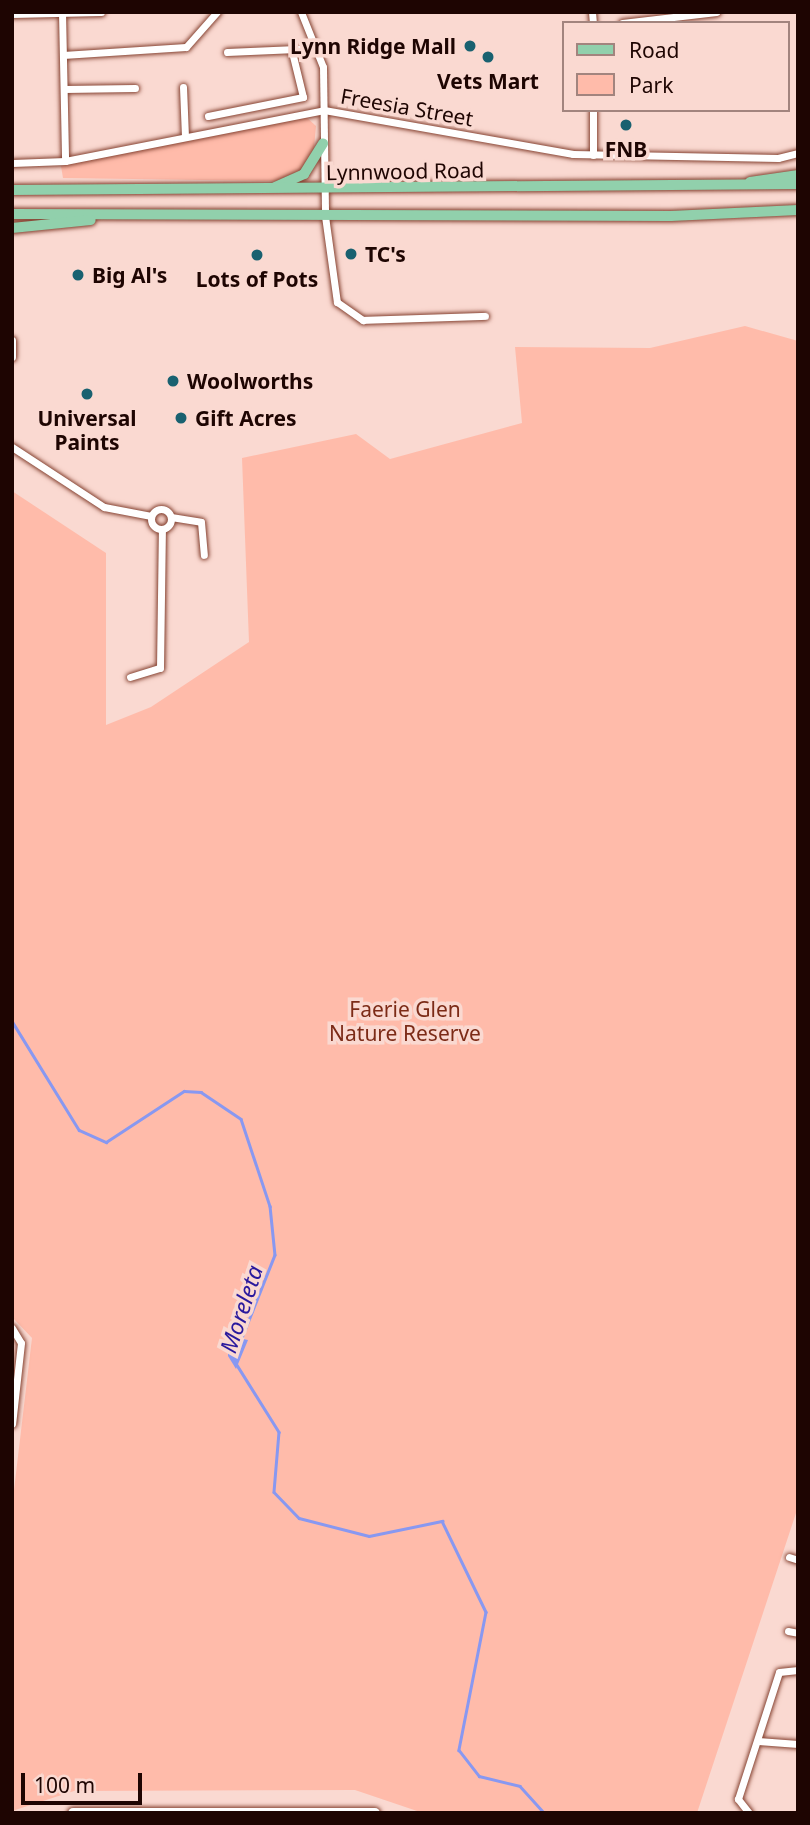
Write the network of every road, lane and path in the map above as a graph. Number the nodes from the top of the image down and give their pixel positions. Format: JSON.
{"nodes":[{"id":1,"x":101,"y":12,"type":"edge"},
{"id":2,"x":217,"y":12,"type":"edge"},
{"id":3,"x":301,"y":12,"type":"edge"},
{"id":4,"x":716,"y":12,"type":"edge"},
{"id":5,"x":62,"y":13,"type":"edge"},
{"id":6,"x":12,"y":14,"type":"edge"},
{"id":7,"x":639,"y":21,"type":"edge"},
{"id":8,"x":319,"y":48,"type":"junction"},
{"id":9,"x":227,"y":52,"type":"dead end"},
{"id":10,"x":292,"y":52,"type":"junction"},
{"id":11,"x":63,"y":55,"type":"junction"},
{"id":12,"x":183,"y":87,"type":"dead end"},
{"id":13,"x":135,"y":88,"type":"dead end"},
{"id":14,"x":64,"y":89,"type":"junction"},
{"id":15,"x":324,"y":110,"type":"junction"},
{"id":16,"x":593,"y":112,"type":"edge"},
{"id":17,"x":208,"y":116,"type":"dead end"},
{"id":18,"x":186,"y":137,"type":"junction"},
{"id":19,"x":323,"y":144,"type":"junction"},
{"id":20,"x":798,"y":152,"type":"edge"},
{"id":21,"x":593,"y":155,"type":"junction"},
{"id":22,"x":65,"y":161,"type":"junction"},
{"id":23,"x":12,"y":163,"type":"edge"},
{"id":24,"x":798,"y":175,"type":"edge"},
{"id":25,"x":798,"y":186,"type":"edge"},
{"id":26,"x":709,"y":189,"type":"junction"},
{"id":27,"x":265,"y":190,"type":"junction"},
{"id":28,"x":14,"y":191,"type":"edge"},
{"id":29,"x":324,"y":192,"type":"junction"},
{"id":30,"x":798,"y":210,"type":"edge"},
{"id":31,"x":12,"y":214,"type":"edge"},
{"id":32,"x":117,"y":215,"type":"junction"},
{"id":33,"x":325,"y":216,"type":"junction"},
{"id":34,"x":12,"y":228,"type":"edge"},
{"id":35,"x":485,"y":316,"type":"dead end"},
{"id":36,"x":12,"y":340,"type":"edge"},
{"id":37,"x":12,"y":356,"type":"edge"},
{"id":38,"x":12,"y":447,"type":"edge"},
{"id":39,"x":151,"y":516,"type":"junction"},
{"id":40,"x":171,"y":517,"type":"junction"},
{"id":41,"x":162,"y":529,"type":"junction"},
{"id":42,"x":204,"y":555,"type":"dead end"},
{"id":43,"x":130,"y":677,"type":"dead end"},
{"id":44,"x":13,"y":1328,"type":"edge"},
{"id":45,"x":12,"y":1424,"type":"edge"},
{"id":46,"x":789,"y":1557,"type":"dead end"},
{"id":47,"x":798,"y":1560,"type":"edge"},
{"id":48,"x":788,"y":1631,"type":"dead end"},
{"id":49,"x":798,"y":1633,"type":"edge"},
{"id":50,"x":798,"y":1670,"type":"edge"},
{"id":51,"x":758,"y":1741,"type":"junction"},
{"id":52,"x":798,"y":1744,"type":"edge"},
{"id":53,"x":205,"y":1811,"type":"edge"},
{"id":54,"x":235,"y":1811,"type":"edge"},
{"id":55,"x":312,"y":1811,"type":"edge"},
{"id":56,"x":73,"y":1813,"type":"edge"},
{"id":57,"x":375,"y":1813,"type":"edge"},
{"id":58,"x":749,"y":1813,"type":"edge"}],
"edges":[{"from":1,"to":5,"type":"street"},
{"from":2,"to":11,"type":"street"},
{"from":3,"to":8,"type":"street"},
{"from":4,"to":7,"type":"street"},
{"from":5,"to":6,"type":"street"},
{"from":5,"to":11,"type":"street"},
{"from":8,"to":10,"type":"street"},
{"from":8,"to":15,"type":"street"},
{"from":9,"to":10,"type":"street"},
{"from":10,"to":17,"type":"street"},
{"from":11,"to":14,"type":"street"},
{"from":12,"to":18,"type":"street"},
{"from":13,"to":14,"type":"street"},
{"from":14,"to":22,"type":"street"},
{"from":15,"to":18,"type":"street","name":"Freesia Street"},
{"from":15,"to":19,"type":"street"},
{"from":15,"to":21,"type":"street","name":"Freesia Street"},
{"from":16,"to":21,"type":"street"},
{"from":18,"to":22,"type":"street","name":"Freesia Street"},
{"from":19,"to":27,"type":"main road"},
{"from":19,"to":29,"type":"street"},
{"from":20,"to":21,"type":"street","name":"Freesia Street"},
{"from":22,"to":23,"type":"street","name":"Freesia Street"},
{"from":24,"to":26,"type":"main road"},
{"from":25,"to":26,"type":"main road","name":"Lynnwood Road"},
{"from":26,"to":29,"type":"main road","name":"Lynnwood Road"},
{"from":27,"to":28,"type":"main road","name":"Lynnwood Road"},
{"from":27,"to":29,"type":"main road","name":"Lynnwood Road"},
{"from":29,"to":33,"type":"street"},
{"from":30,"to":33,"type":"main road","name":"Lynnwood Road"},
{"from":31,"to":32,"type":"main road","name":"Lynnwood Road"},
{"from":32,"to":33,"type":"main road","name":"Lynnwood Road"},
{"from":32,"to":34,"type":"main road"},
{"from":33,"to":35,"type":"street"},
{"from":36,"to":37,"type":"street"},
{"from":38,"to":39,"type":"street"},
{"from":39,"to":40,"type":"street"},
{"from":39,"to":41,"type":"street"},
{"from":40,"to":41,"type":"street"},
{"from":40,"to":42,"type":"street"},
{"from":41,"to":43,"type":"street"},
{"from":44,"to":45,"type":"street"},
{"from":46,"to":47,"type":"street"},
{"from":48,"to":49,"type":"street"},
{"from":50,"to":51,"type":"street"},
{"from":51,"to":52,"type":"street"},
{"from":51,"to":58,"type":"street"},
{"from":53,"to":54,"type":"street"},
{"from":53,"to":56,"type":"street"},
{"from":54,"to":55,"type":"street"},
{"from":55,"to":57,"type":"street"}]}
